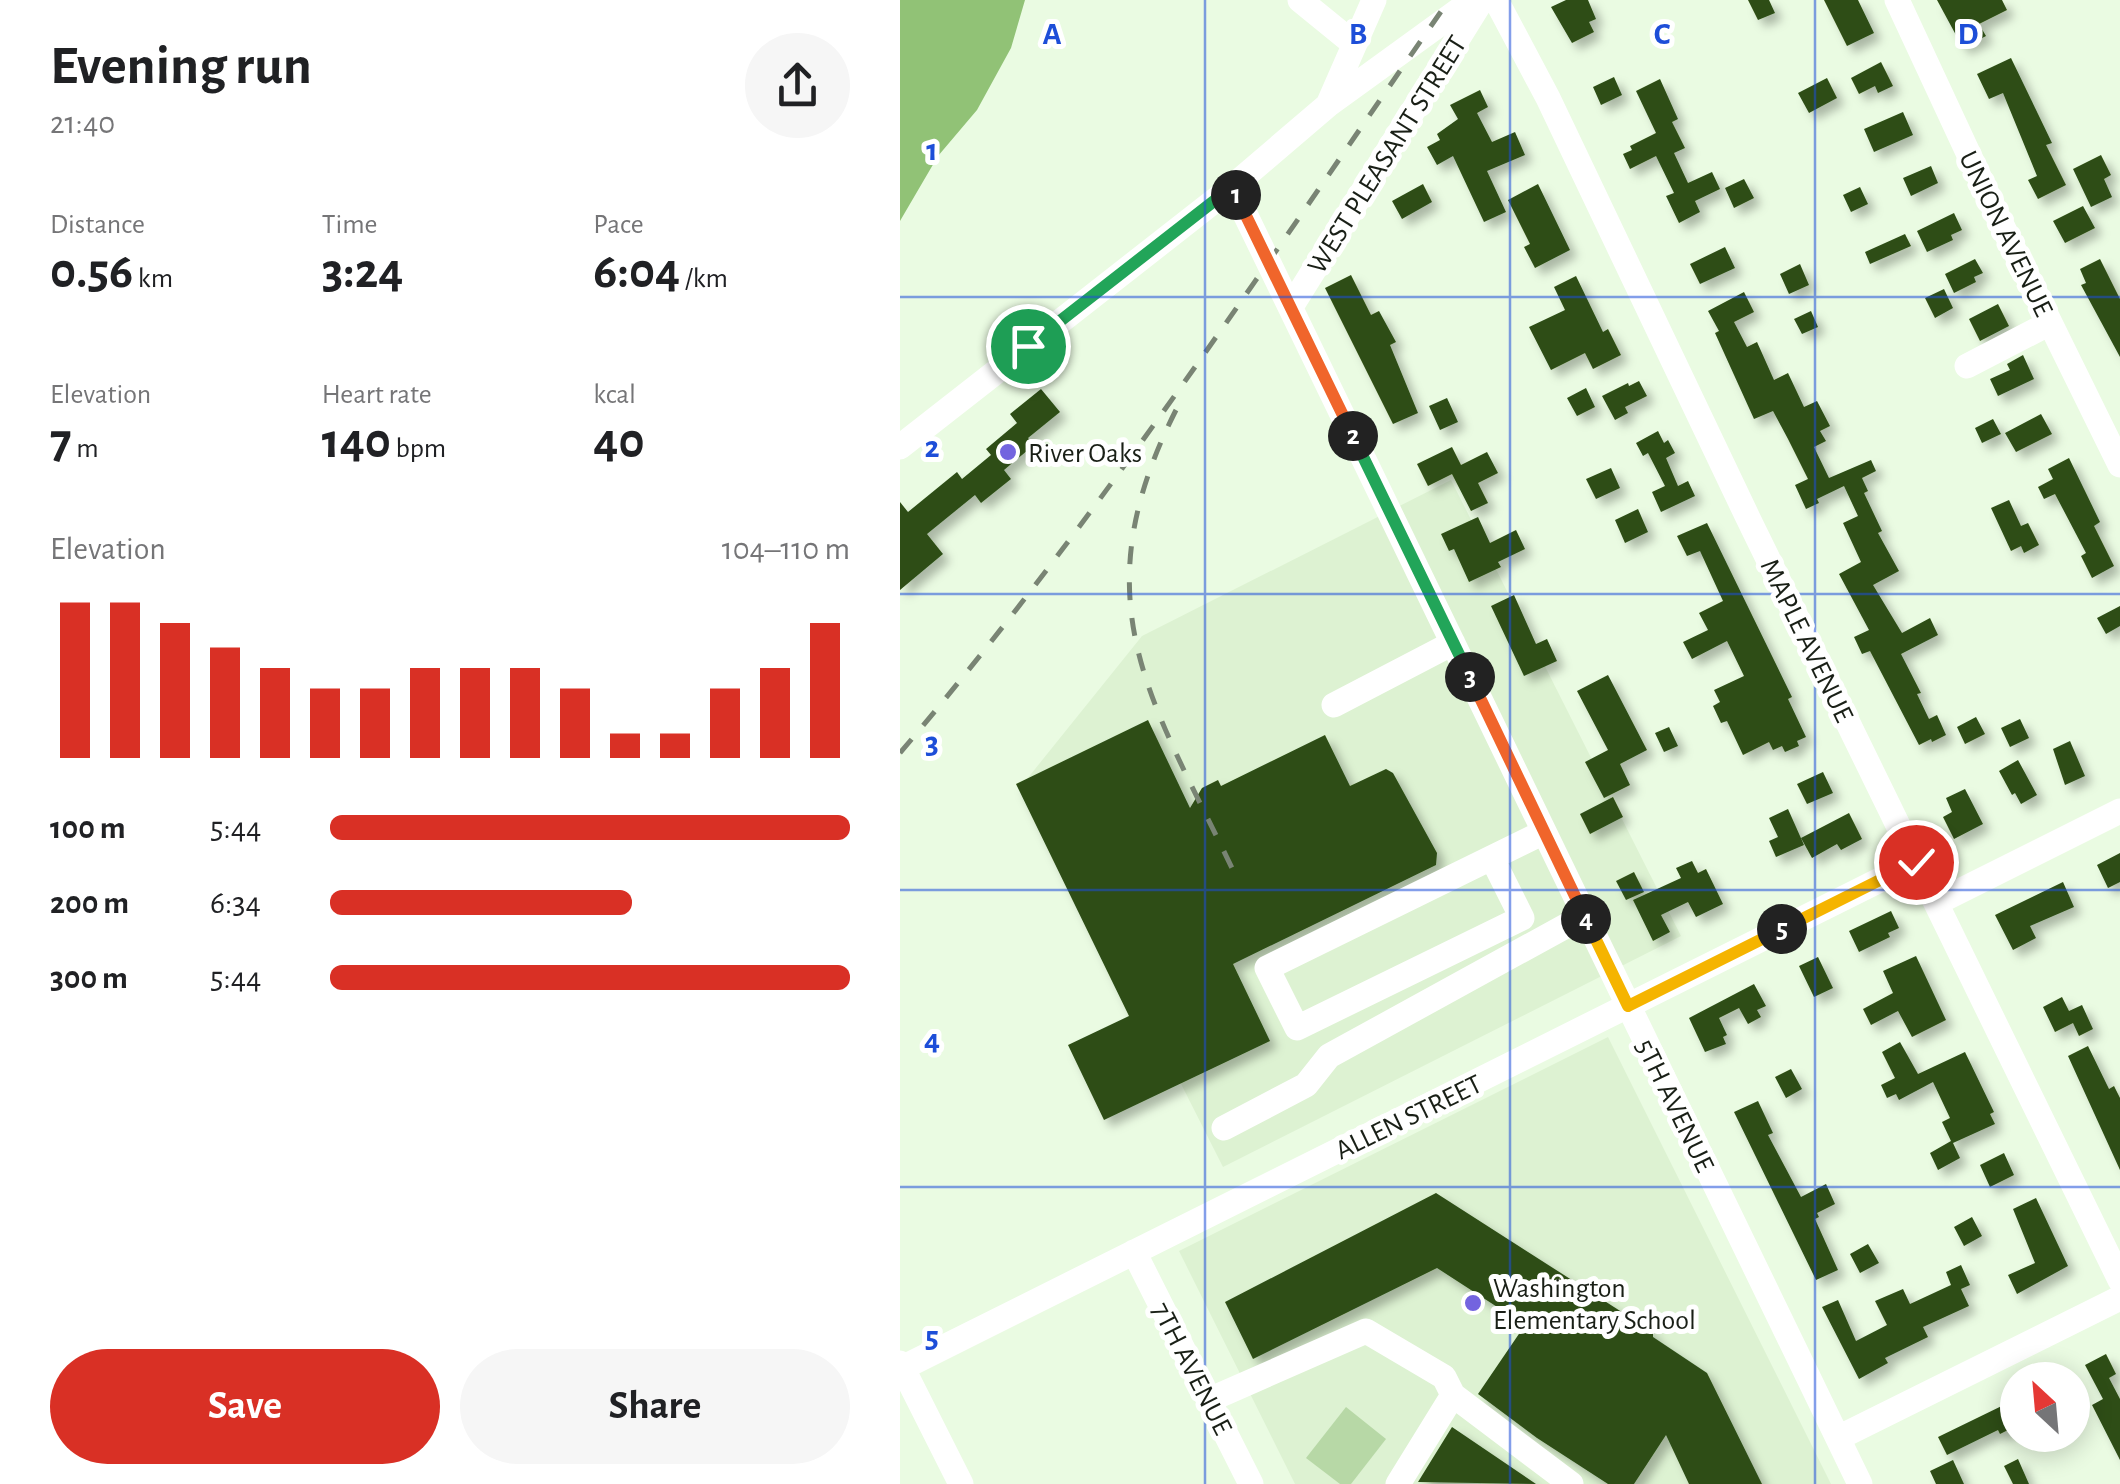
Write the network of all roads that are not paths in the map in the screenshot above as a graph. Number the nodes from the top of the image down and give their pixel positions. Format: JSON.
{"nodes":[{"id":1,"x":1300,"y":0,"type":"edge"},
{"id":2,"x":1374,"y":0,"type":"edge"},
{"id":3,"x":1472,"y":0,"type":"edge"},
{"id":4,"x":1482,"y":0,"type":"edge"},
{"id":5,"x":1496,"y":0,"type":"edge"},
{"id":6,"x":1898,"y":0,"type":"edge"},
{"id":7,"x":1354,"y":44,"type":"junction"},
{"id":8,"x":1328,"y":105,"type":"junction"},
{"id":9,"x":1232,"y":187,"type":"junction"},
{"id":10,"x":1291,"y":308,"type":"junction"},
{"id":11,"x":2050,"y":323,"type":"junction"},
{"id":12,"x":1967,"y":366,"type":"dead end"},
{"id":13,"x":900,"y":447,"type":"edge"},
{"id":14,"x":2120,"y":464,"type":"edge"},
{"id":15,"x":1453,"y":643,"type":"junction"},
{"id":16,"x":1334,"y":705,"type":"dead end"},
{"id":17,"x":2120,"y":811,"type":"edge"},
{"id":18,"x":1544,"y":832,"type":"junction"},
{"id":19,"x":1492,"y":858,"type":"junction"},
{"id":20,"x":1916,"y":862,"type":"junction"},
{"id":21,"x":1936,"y":903,"type":"junction"},
{"id":22,"x":1584,"y":916,"type":"junction"},
{"id":23,"x":1628,"y":1006,"type":"junction"},
{"id":24,"x":1224,"y":1128,"type":"dead end"},
{"id":25,"x":1134,"y":1252,"type":"junction"},
{"id":26,"x":2120,"y":1280,"type":"edge"},
{"id":27,"x":2120,"y":1298,"type":"edge"},
{"id":28,"x":901,"y":1367,"type":"edge"},
{"id":29,"x":1448,"y":1386,"type":"junction"},
{"id":30,"x":1209,"y":1400,"type":"junction"},
{"id":31,"x":1838,"y":1438,"type":"junction"},
{"id":32,"x":961,"y":1484,"type":"edge"},
{"id":33,"x":1251,"y":1484,"type":"edge"},
{"id":34,"x":1398,"y":1484,"type":"edge"},
{"id":35,"x":1571,"y":1484,"type":"edge"},
{"id":36,"x":1860,"y":1484,"type":"edge"}],
"edges":[{"from":1,"to":7,"type":"street"},
{"from":2,"to":7,"type":"street"},
{"from":3,"to":8,"type":"street","name":"WEST PLEASANT STREET"},
{"from":4,"to":10,"type":"street","name":"WEST PLEASANT STREET"},
{"from":5,"to":20,"type":"street","name":"MAPLE AVENUE"},
{"from":6,"to":11,"type":"street","name":"UNION AVENUE"},
{"from":7,"to":8,"type":"street"},
{"from":8,"to":9,"type":"street","name":"WEST PLEASANT STREET"},
{"from":9,"to":10,"type":"street","name":"5TH AVENUE"},
{"from":9,"to":13,"type":"street","name":"WEST PLEASANT STREET"},
{"from":10,"to":15,"type":"street","name":"5TH AVENUE"},
{"from":11,"to":12,"type":"street"},
{"from":11,"to":14,"type":"street","name":"UNION AVENUE"},
{"from":15,"to":16,"type":"street"},
{"from":15,"to":18,"type":"street","name":"5TH AVENUE"},
{"from":17,"to":21,"type":"street"},
{"from":18,"to":19,"type":"street"},
{"from":18,"to":22,"type":"street","name":"5TH AVENUE"},
{"from":19,"to":19,"type":"street"},
{"from":20,"to":21,"type":"street","name":"MAPLE AVENUE"},
{"from":20,"to":23,"type":"street","name":"ALLEN STREET"},
{"from":21,"to":26,"type":"street","name":"MAPLE AVENUE"},
{"from":22,"to":23,"type":"street","name":"5TH AVENUE"},
{"from":22,"to":24,"type":"street"},
{"from":23,"to":25,"type":"street","name":"ALLEN STREET"},
{"from":23,"to":31,"type":"street","name":"5TH AVENUE"},
{"from":25,"to":28,"type":"street","name":"ALLEN STREET"},
{"from":25,"to":30,"type":"street","name":"7TH AVENUE"},
{"from":27,"to":31,"type":"street"},
{"from":28,"to":32,"type":"street"},
{"from":29,"to":30,"type":"street"},
{"from":29,"to":34,"type":"street"},
{"from":29,"to":35,"type":"street"},
{"from":30,"to":33,"type":"street","name":"7TH AVENUE"},
{"from":31,"to":36,"type":"street","name":"5TH AVENUE"}]}
